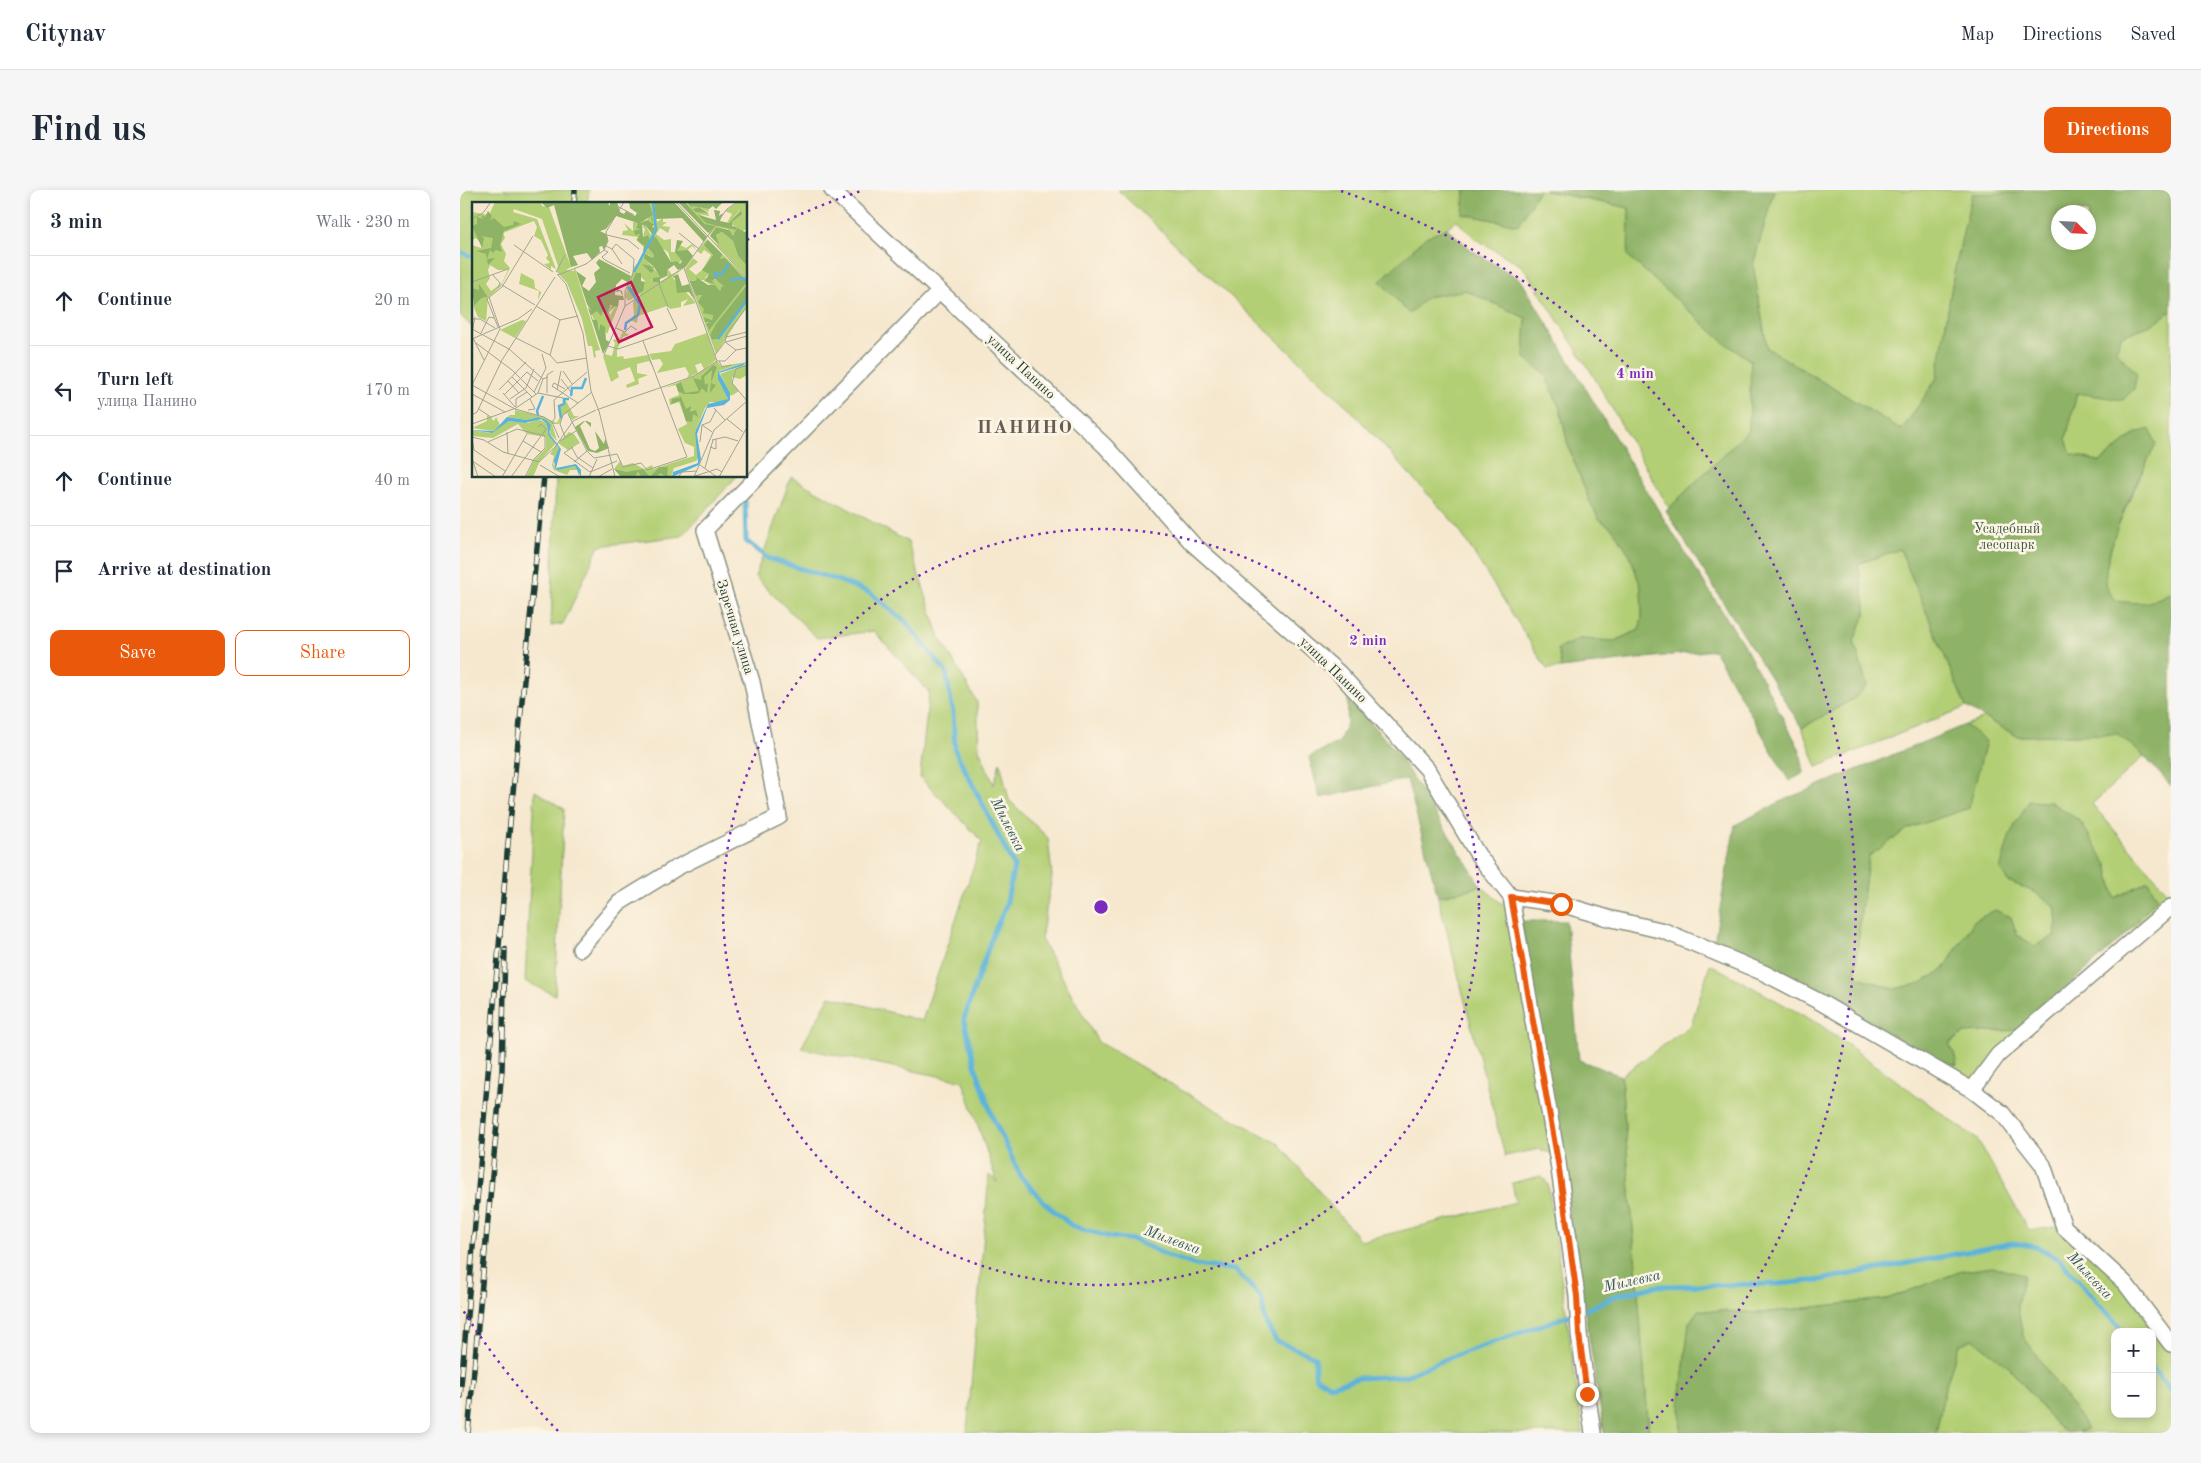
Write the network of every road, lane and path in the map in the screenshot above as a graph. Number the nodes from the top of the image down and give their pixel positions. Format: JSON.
{"nodes":[{"id":1,"x":832,"y":190,"type":"edge"},
{"id":2,"x":940,"y":291,"type":"junction"},
{"id":3,"x":1511,"y":897,"type":"junction"},
{"id":4,"x":2171,"y":906,"type":"edge"},
{"id":5,"x":580,"y":949,"type":"dead end"},
{"id":6,"x":1972,"y":1090,"type":"junction"},
{"id":7,"x":2171,"y":1344,"type":"edge"},
{"id":8,"x":1593,"y":1433,"type":"edge"}],
"edges":[{"from":1,"to":2,"type":"street","name":"улица Панино"},
{"from":2,"to":3,"type":"street","name":"улица Панино"},
{"from":2,"to":5,"type":"street","name":"Заречная улица"},
{"from":3,"to":6,"type":"street"},
{"from":3,"to":8,"type":"street","name":"улица Панино"},
{"from":4,"to":6,"type":"street"},
{"from":6,"to":7,"type":"street"}]}
